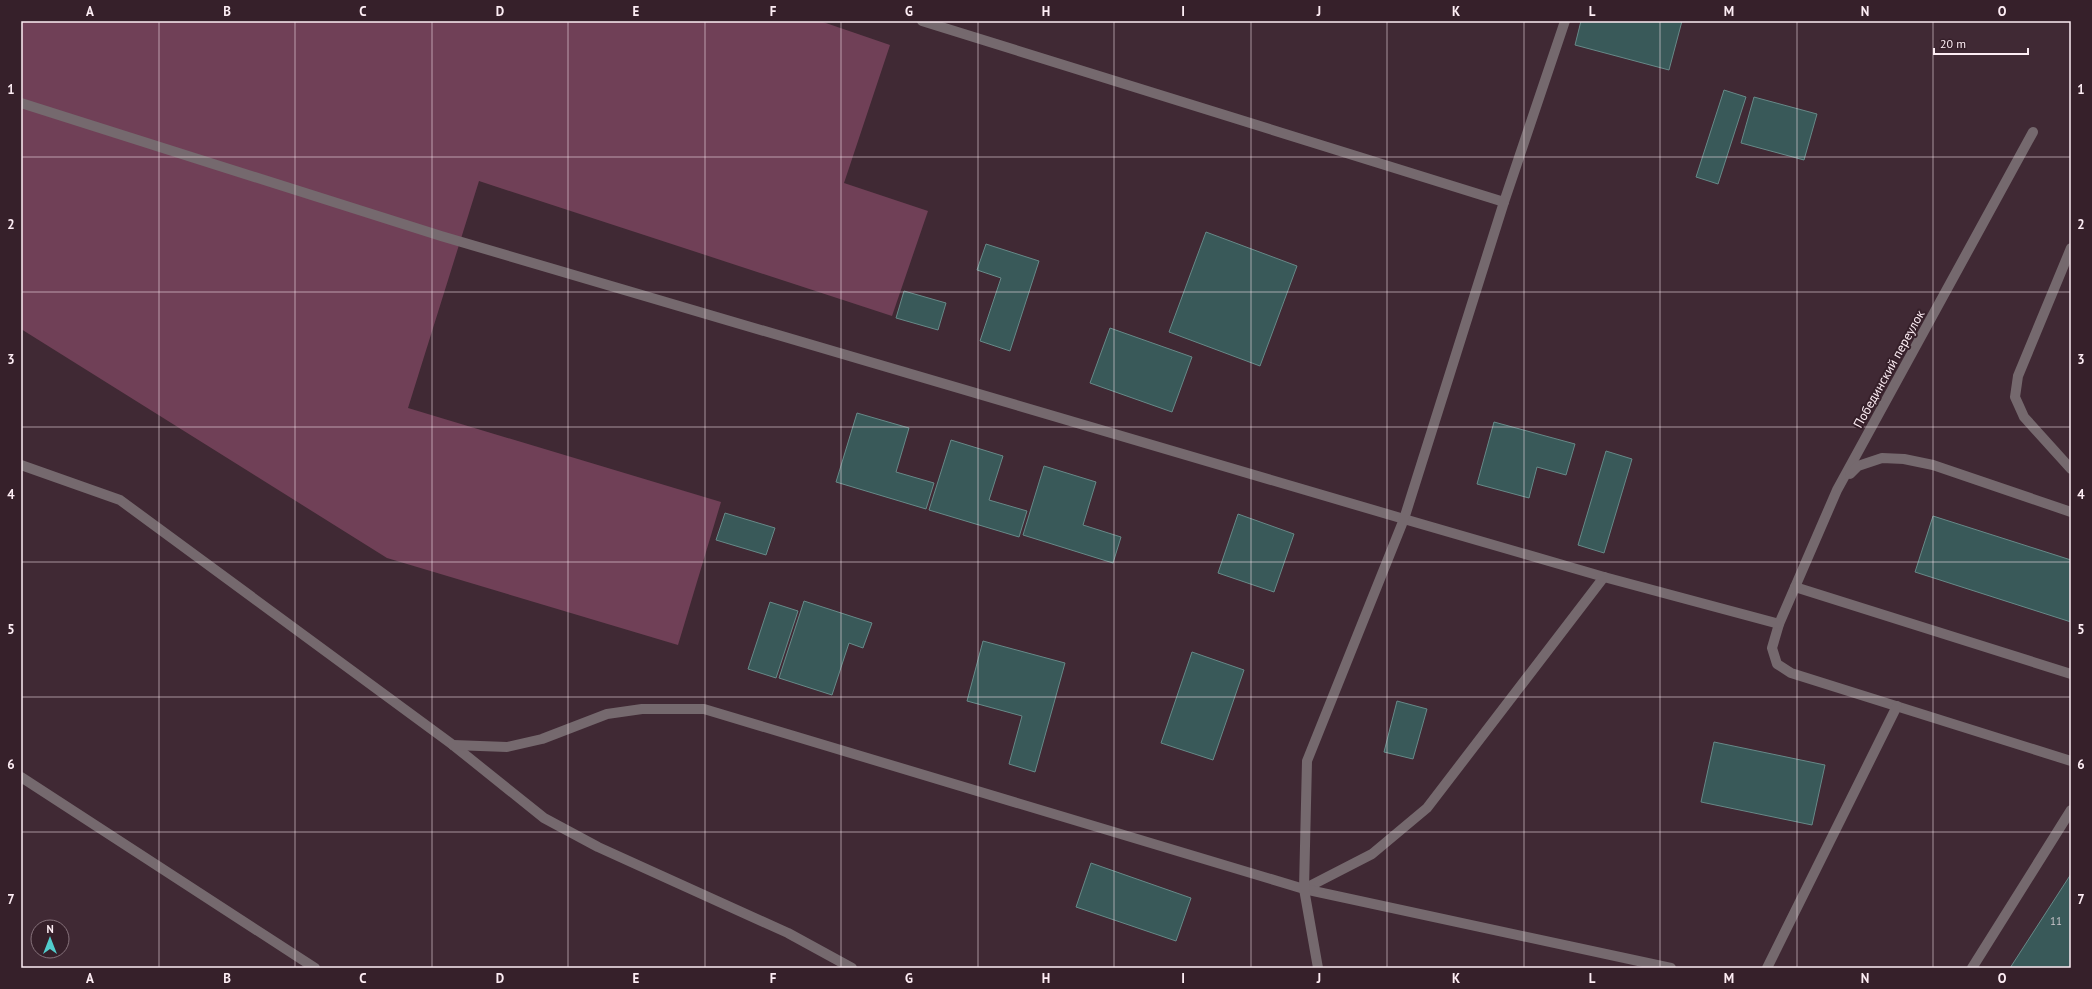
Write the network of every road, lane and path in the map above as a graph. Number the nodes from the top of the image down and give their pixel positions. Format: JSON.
{"nodes":[{"id":1,"x":922,"y":21,"type":"edge"},
{"id":2,"x":1565,"y":21,"type":"edge"},
{"id":3,"x":21,"y":103,"type":"edge"},
{"id":4,"x":2033,"y":132,"type":"dead end"},
{"id":5,"x":1504,"y":202,"type":"junction"},
{"id":6,"x":2071,"y":248,"type":"edge"},
{"id":7,"x":21,"y":465,"type":"edge"},
{"id":8,"x":2071,"y":469,"type":"edge"},
{"id":9,"x":1837,"y":490,"type":"junction"},
{"id":10,"x":2071,"y":512,"type":"edge"},
{"id":11,"x":1404,"y":519,"type":"junction"},
{"id":12,"x":1604,"y":577,"type":"junction"},
{"id":13,"x":1795,"y":587,"type":"junction"},
{"id":14,"x":1779,"y":624,"type":"junction"},
{"id":15,"x":2071,"y":674,"type":"edge"},
{"id":16,"x":1897,"y":706,"type":"junction"},
{"id":17,"x":453,"y":745,"type":"junction"},
{"id":18,"x":2071,"y":761,"type":"edge"},
{"id":19,"x":21,"y":777,"type":"edge"},
{"id":20,"x":2071,"y":810,"type":"edge"},
{"id":21,"x":1304,"y":889,"type":"junction"},
{"id":22,"x":315,"y":968,"type":"edge"},
{"id":23,"x":852,"y":968,"type":"edge"},
{"id":24,"x":1318,"y":968,"type":"edge"},
{"id":25,"x":1672,"y":968,"type":"edge"},
{"id":26,"x":1767,"y":968,"type":"edge"},
{"id":27,"x":1972,"y":968,"type":"edge"}],
"edges":[{"from":1,"to":5,"type":"street"},
{"from":2,"to":5,"type":"street"},
{"from":3,"to":11,"type":"street"},
{"from":4,"to":9,"type":"street","name":"Побединский переулок"},
{"from":5,"to":11,"type":"street"},
{"from":6,"to":8,"type":"street"},
{"from":7,"to":17,"type":"street"},
{"from":9,"to":10,"type":"street"},
{"from":9,"to":13,"type":"street","name":"Побединский переулок"},
{"from":11,"to":12,"type":"street"},
{"from":11,"to":21,"type":"street"},
{"from":12,"to":14,"type":"street"},
{"from":12,"to":21,"type":"street"},
{"from":13,"to":14,"type":"street","name":"Побединский переулок"},
{"from":13,"to":15,"type":"street"},
{"from":14,"to":16,"type":"street","name":"Побединский переулок"},
{"from":16,"to":18,"type":"street","name":"Побединский переулок"},
{"from":16,"to":26,"type":"street"},
{"from":17,"to":21,"type":"street"},
{"from":17,"to":23,"type":"street"},
{"from":19,"to":22,"type":"street"},
{"from":20,"to":27,"type":"street"},
{"from":21,"to":24,"type":"street"},
{"from":21,"to":25,"type":"street"}]}
